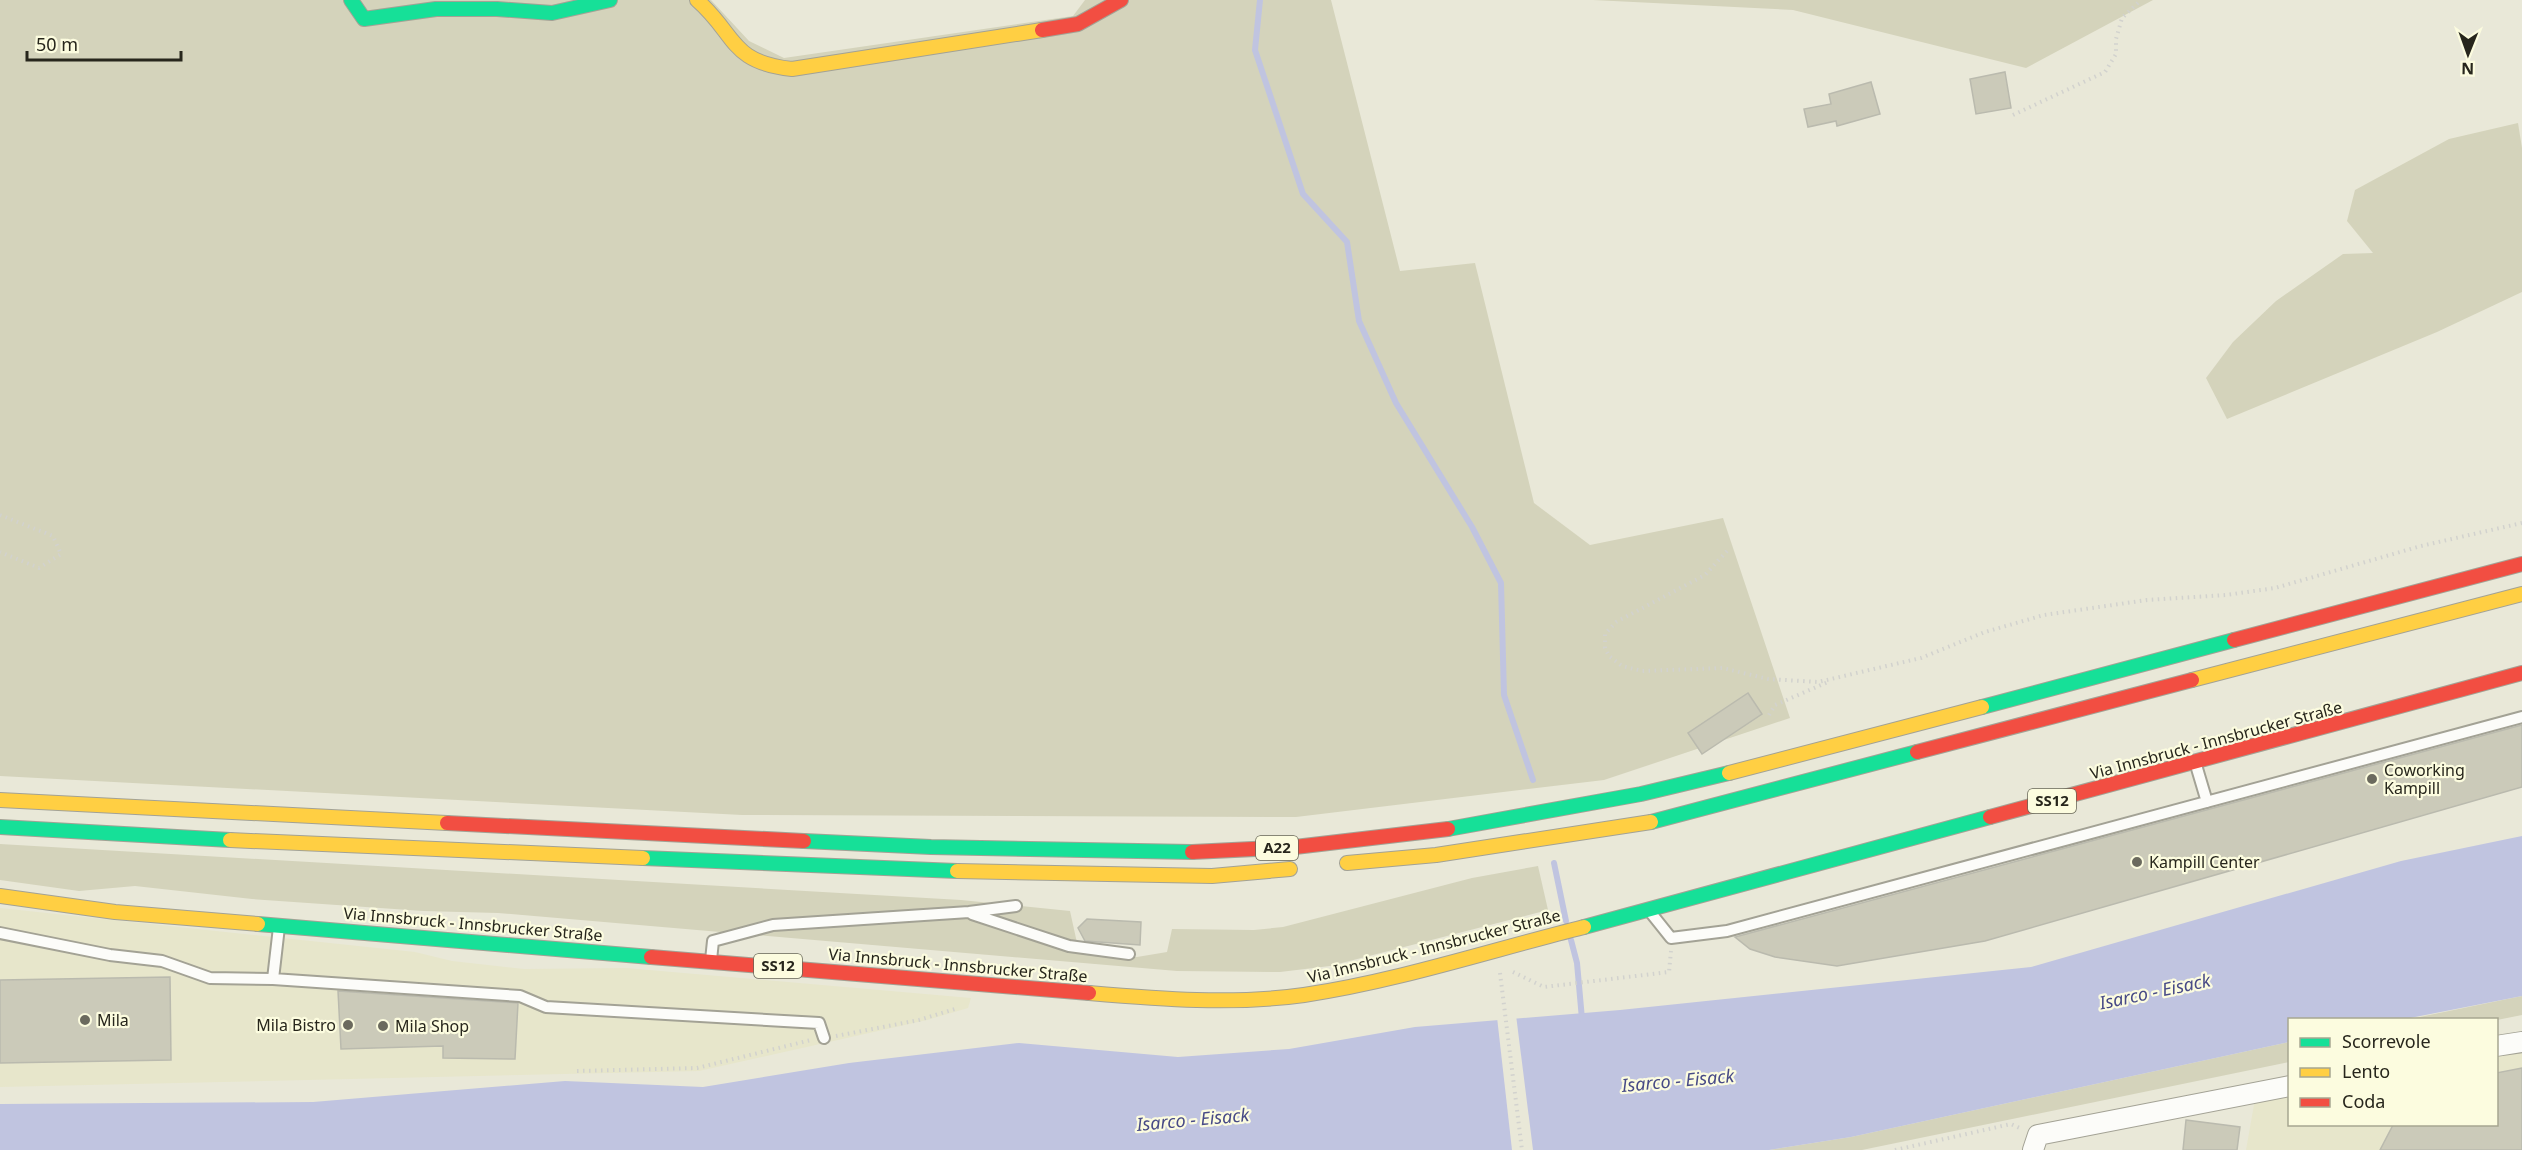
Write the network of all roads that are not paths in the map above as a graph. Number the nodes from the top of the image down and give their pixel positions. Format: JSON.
{"nodes":[{"id":1,"x":351,"y":0,"type":"edge"},
{"id":2,"x":610,"y":0,"type":"edge"},
{"id":3,"x":697,"y":0,"type":"edge"},
{"id":4,"x":1121,"y":0,"type":"edge"},
{"id":5,"x":2522,"y":564,"type":"edge"},
{"id":6,"x":2522,"y":594,"type":"edge"},
{"id":7,"x":2522,"y":673,"type":"edge"},
{"id":8,"x":2522,"y":717,"type":"edge"},
{"id":9,"x":2195,"y":762,"type":"junction"},
{"id":10,"x":0,"y":800,"type":"edge"},
{"id":11,"x":2207,"y":802,"type":"junction"},
{"id":12,"x":0,"y":827,"type":"edge"},
{"id":13,"x":1330,"y":865,"type":"dead end"},
{"id":14,"x":1306,"y":867,"type":"dead end"},
{"id":15,"x":0,"y":896,"type":"edge"},
{"id":16,"x":1016,"y":906,"type":"dead end"},
{"id":17,"x":1648,"y":910,"type":"junction"},
{"id":18,"x":969,"y":912,"type":"junction"},
{"id":19,"x":279,"y":925,"type":"junction"},
{"id":20,"x":0,"y":933,"type":"edge"},
{"id":21,"x":1129,"y":954,"type":"dead end"},
{"id":22,"x":711,"y":960,"type":"junction"},
{"id":23,"x":273,"y":979,"type":"junction"},
{"id":24,"x":824,"y":1038,"type":"road end"},
{"id":25,"x":2522,"y":1042,"type":"edge"},
{"id":26,"x":2498,"y":1046,"type":"edge"},
{"id":27,"x":2288,"y":1086,"type":"edge"},
{"id":28,"x":2036,"y":1143,"type":"edge"}],
"edges":[{"from":1,"to":2,"type":"main road"},
{"from":3,"to":4,"type":"main road"},
{"from":5,"to":10,"type":"main road","number":"A22"},
{"from":6,"to":13,"type":"main road"},
{"from":7,"to":9,"type":"main road","name":"Via Innsbruck - Innsbrucker Straße","number":"SS12"},
{"from":8,"to":11,"type":"lane"},
{"from":9,"to":11,"type":"lane"},
{"from":9,"to":17,"type":"main road","name":"Via Innsbruck - Innsbrucker Straße","number":"SS12"},
{"from":11,"to":17,"type":"lane"},
{"from":12,"to":14,"type":"main road","number":"A22"},
{"from":15,"to":19,"type":"main road","name":"Via Innsbruck - Innsbrucker Straße","number":"SS12"},
{"from":16,"to":18,"type":"lane"},
{"from":17,"to":22,"type":"main road","name":"Via Innsbruck - Innsbrucker Straße","number":"SS12"},
{"from":18,"to":21,"type":"lane"},
{"from":18,"to":22,"type":"lane"},
{"from":19,"to":22,"type":"main road","name":"Via Innsbruck - Innsbrucker Straße","number":"SS12"},
{"from":19,"to":23,"type":"lane"},
{"from":20,"to":23,"type":"lane"},
{"from":23,"to":24,"type":"lane"},
{"from":25,"to":26,"type":"street"},
{"from":27,"to":28,"type":"street"}]}
